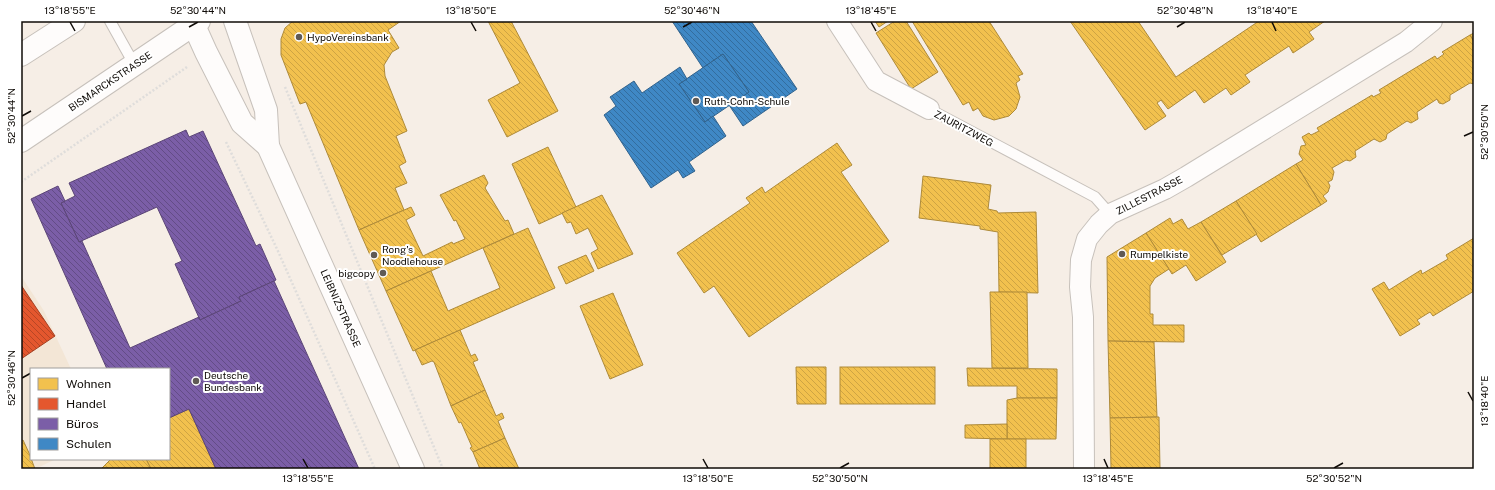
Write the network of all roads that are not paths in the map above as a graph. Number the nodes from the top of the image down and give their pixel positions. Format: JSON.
{"nodes":[{"id":1,"x":74,"y":21,"type":"edge"},
{"id":2,"x":110,"y":21,"type":"edge"},
{"id":3,"x":235,"y":21,"type":"edge"},
{"id":4,"x":837,"y":21,"type":"edge"},
{"id":5,"x":1432,"y":21,"type":"edge"},
{"id":6,"x":195,"y":22,"type":"edge"},
{"id":7,"x":21,"y":55,"type":"edge"},
{"id":8,"x":134,"y":64,"type":"junction"},
{"id":9,"x":929,"y":109,"type":"joint"},
{"id":10,"x":21,"y":141,"type":"edge"},
{"id":11,"x":268,"y":146,"type":"junction"},
{"id":12,"x":1110,"y":214,"type":"junction"},
{"id":13,"x":409,"y":468,"type":"edge"},
{"id":14,"x":1084,"y":469,"type":"edge"}],
"edges":[{"from":1,"to":7,"type":"street"},
{"from":2,"to":8,"type":"lane"},
{"from":3,"to":11,"type":"street","name":"LEIBNIZSTRASSE"},
{"from":4,"to":9,"type":"street","name":"ZAURITZWEG"},
{"from":5,"to":12,"type":"street","name":"ZILLESTRASSE"},
{"from":6,"to":8,"type":"street","name":"BISMARCKSTRASSE"},
{"from":6,"to":11,"type":"street","name":"LEIBNIZSTRASSE"},
{"from":8,"to":10,"type":"street","name":"BISMARCKSTRASSE"},
{"from":9,"to":12,"type":"lane","name":"ZAURITZWEG"},
{"from":11,"to":13,"type":"street","name":"LEIBNIZSTRASSE"},
{"from":12,"to":14,"type":"street","name":"ZILLESTRASSE"}]}
